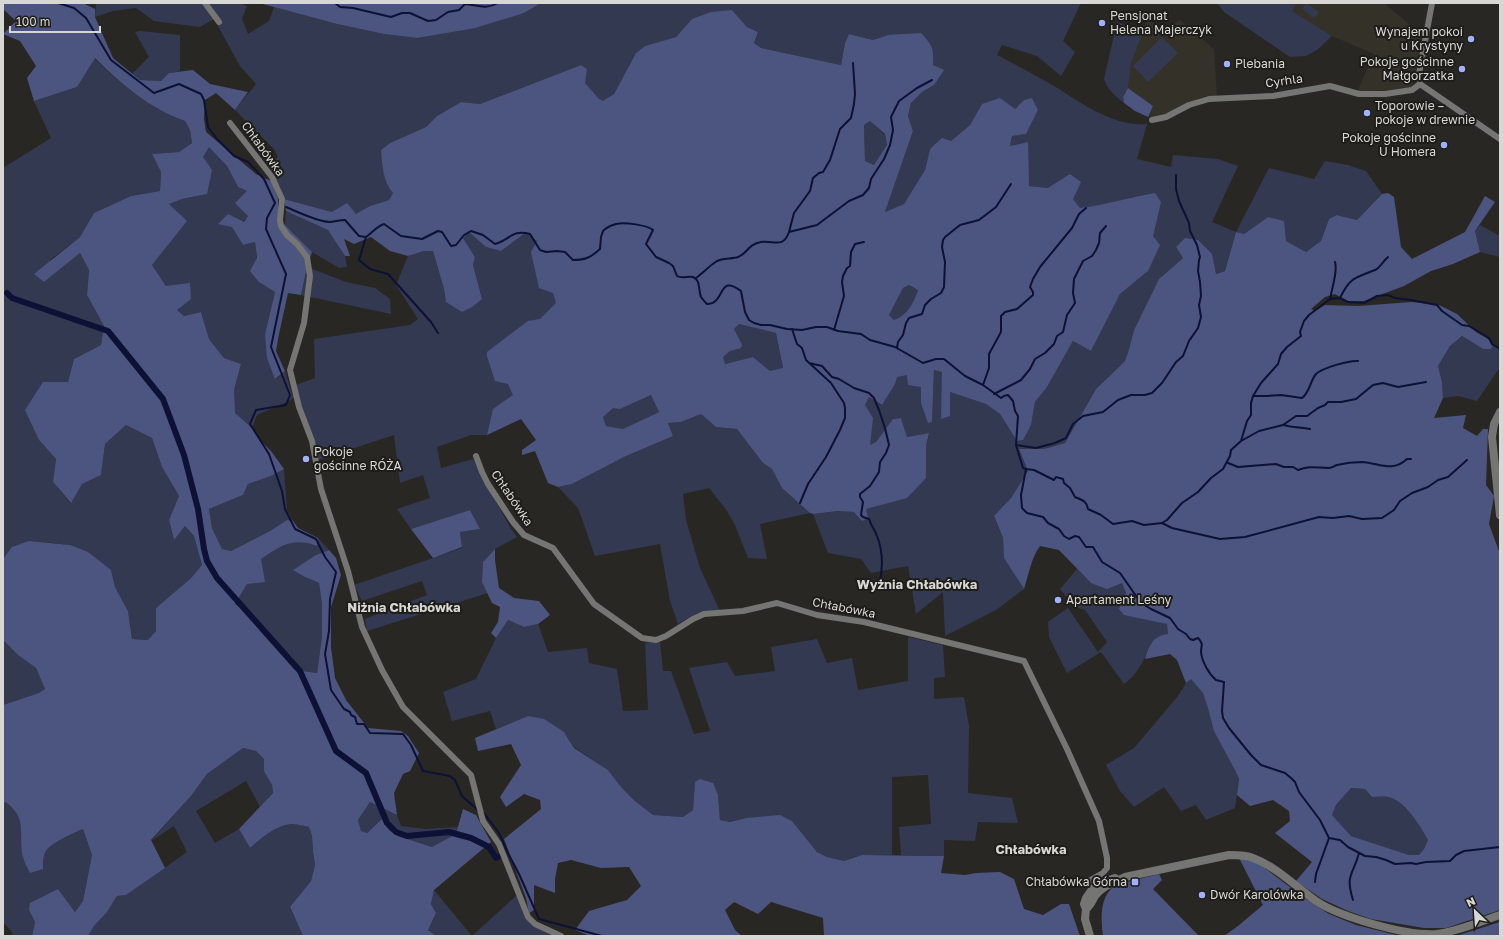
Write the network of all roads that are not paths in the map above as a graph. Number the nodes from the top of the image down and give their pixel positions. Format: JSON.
{"nodes":[{"id":1,"x":205,"y":3,"type":"edge"},
{"id":2,"x":1432,"y":3,"type":"edge"},
{"id":3,"x":219,"y":22,"type":"dead end"},
{"id":4,"x":1420,"y":84,"type":"junction"},
{"id":5,"x":1152,"y":120,"type":"dead end"},
{"id":6,"x":230,"y":123,"type":"dead end"},
{"id":7,"x":1500,"y":139,"type":"edge"},
{"id":8,"x":1500,"y":412,"type":"edge"},
{"id":9,"x":476,"y":456,"type":"dead end"},
{"id":10,"x":1500,"y":515,"type":"edge"},
{"id":11,"x":1085,"y":883,"type":"dead end"},
{"id":12,"x":1500,"y":916,"type":"edge"},
{"id":13,"x":561,"y":936,"type":"edge"},
{"id":14,"x":1090,"y":936,"type":"edge"}],
"edges":[{"from":1,"to":3,"type":"street"},
{"from":2,"to":4,"type":"street"},
{"from":4,"to":5,"type":"street","name":"Cyrhla"},
{"from":4,"to":7,"type":"street"},
{"from":6,"to":13,"type":"street","name":"Chłabówka"},
{"from":8,"to":10,"type":"street"},
{"from":9,"to":11,"type":"street","name":"Chłabówka"},
{"from":12,"to":14,"type":"street"}]}
